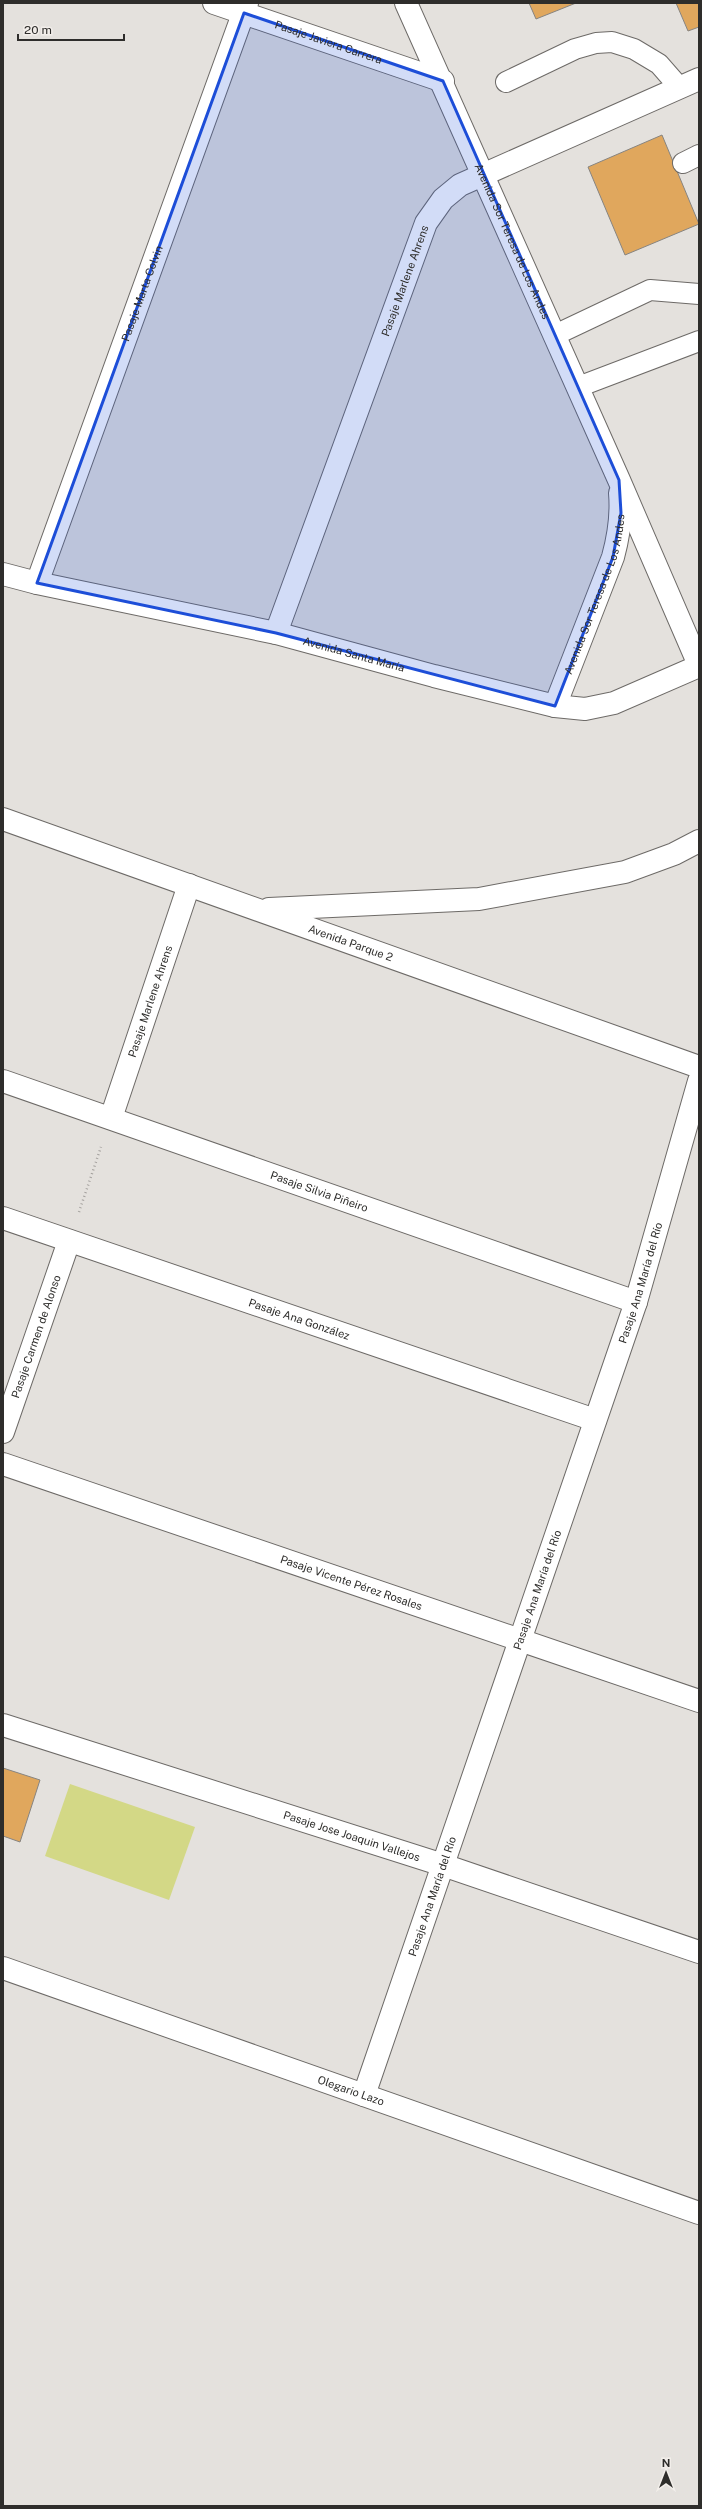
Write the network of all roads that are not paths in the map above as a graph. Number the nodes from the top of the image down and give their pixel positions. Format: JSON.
{"nodes":[{"id":1,"x":214,"y":3,"type":"edge"},
{"id":2,"x":406,"y":3,"type":"edge"},
{"id":3,"x":245,"y":8,"type":"edge"},
{"id":4,"x":443,"y":81,"type":"junction"},
{"id":5,"x":506,"y":82,"type":"dead end"},
{"id":6,"x":690,"y":84,"type":"edge"},
{"id":7,"x":483,"y":176,"type":"junction"},
{"id":8,"x":699,"y":294,"type":"edge"},
{"id":9,"x":555,"y":335,"type":"junction"},
{"id":10,"x":699,"y":341,"type":"edge"},
{"id":11,"x":578,"y":387,"type":"junction"},
{"id":12,"x":619,"y":480,"type":"junction"},
{"id":13,"x":3,"y":574,"type":"edge"},
{"id":14,"x":37,"y":583,"type":"junction"},
{"id":15,"x":276,"y":633,"type":"junction"},
{"id":16,"x":699,"y":666,"type":"edge"},
{"id":17,"x":555,"y":706,"type":"junction"},
{"id":18,"x":3,"y":819,"type":"edge"},
{"id":19,"x":699,"y":841,"type":"edge"},
{"id":20,"x":189,"y":885,"type":"junction"},
{"id":21,"x":258,"y":910,"type":"junction"},
{"id":22,"x":699,"y":1067,"type":"edge"},
{"id":23,"x":3,"y":1081,"type":"edge"},
{"id":24,"x":699,"y":1081,"type":"edge"},
{"id":25,"x":111,"y":1118,"type":"junction"},
{"id":26,"x":3,"y":1218,"type":"edge"},
{"id":27,"x":69,"y":1241,"type":"junction"},
{"id":28,"x":636,"y":1302,"type":"junction"},
{"id":29,"x":595,"y":1420,"type":"junction"},
{"id":30,"x":3,"y":1432,"type":"edge"},
{"id":31,"x":3,"y":1464,"type":"edge"},
{"id":32,"x":520,"y":1640,"type":"junction"},
{"id":33,"x":699,"y":1701,"type":"edge"},
{"id":34,"x":3,"y":1725,"type":"edge"},
{"id":35,"x":443,"y":1865,"type":"junction"},
{"id":36,"x":699,"y":1952,"type":"edge"},
{"id":37,"x":3,"y":1968,"type":"edge"},
{"id":38,"x":364,"y":2095,"type":"junction"},
{"id":39,"x":699,"y":2213,"type":"edge"}],
"edges":[{"from":1,"to":3,"type":"street","name":"Pasaje Javiera Carrera"},
{"from":2,"to":4,"type":"street","name":"Avenida Sor Teresa de Los Andes"},
{"from":3,"to":4,"type":"street","name":"Pasaje Javiera Carrera"},
{"from":3,"to":14,"type":"street","name":"Pasaje Marta Colvin"},
{"from":4,"to":7,"type":"street","name":"Avenida Sor Teresa de Los Andes"},
{"from":5,"to":6,"type":"lane"},
{"from":6,"to":7,"type":"street","name":"Pasaje Marlene Ahrens"},
{"from":7,"to":9,"type":"street","name":"Avenida Sor Teresa de Los Andes"},
{"from":7,"to":15,"type":"street","name":"Pasaje Marlene Ahrens"},
{"from":8,"to":9,"type":"lane"},
{"from":9,"to":11,"type":"street","name":"Avenida Sor Teresa de Los Andes"},
{"from":10,"to":11,"type":"lane"},
{"from":11,"to":12,"type":"street","name":"Avenida Sor Teresa de Los Andes"},
{"from":12,"to":16,"type":"street","name":"Avenida Sor Teresa de Los Andes"},
{"from":12,"to":17,"type":"street","name":"Avenida Sor Teresa de Los Andes"},
{"from":13,"to":14,"type":"street","name":"Avenida Santa María"},
{"from":14,"to":15,"type":"street","name":"Avenida Santa María"},
{"from":15,"to":17,"type":"street","name":"Avenida Santa María"},
{"from":16,"to":17,"type":"street","name":"Avenida Santa María"},
{"from":18,"to":20,"type":"street","name":"Avenida Parque 2"},
{"from":19,"to":21,"type":"street"},
{"from":20,"to":21,"type":"street","name":"Avenida Parque 2"},
{"from":20,"to":25,"type":"street","name":"Pasaje Marlene Ahrens"},
{"from":21,"to":22,"type":"street","name":"Avenida Parque 2"},
{"from":23,"to":25,"type":"street","name":"Pasaje Silvia Piñeiro"},
{"from":24,"to":28,"type":"street","name":"Pasaje Ana María del Río"},
{"from":25,"to":28,"type":"street","name":"Pasaje Silvia Piñeiro"},
{"from":26,"to":27,"type":"street","name":"Pasaje Ana González"},
{"from":27,"to":29,"type":"street","name":"Pasaje Ana González"},
{"from":27,"to":30,"type":"street","name":"Pasaje Carmen de Alonso"},
{"from":28,"to":29,"type":"street","name":"Pasaje Ana María del Río"},
{"from":29,"to":32,"type":"street","name":"Pasaje Ana María del Río"},
{"from":31,"to":32,"type":"street","name":"Pasaje Vicente Pérez Rosales"},
{"from":32,"to":33,"type":"street","name":"Pasaje Vicente Pérez Rosales"},
{"from":32,"to":35,"type":"street","name":"Pasaje Ana María del Río"},
{"from":34,"to":35,"type":"street","name":"Pasaje Jose Joaquin Vallejos"},
{"from":35,"to":36,"type":"street","name":"Pasaje Jose Joaquin Vallejos"},
{"from":35,"to":38,"type":"street","name":"Pasaje Ana María del Río"},
{"from":37,"to":38,"type":"street","name":"Olegario Lazo"},
{"from":38,"to":39,"type":"street","name":"Olegario Lazo"}]}
